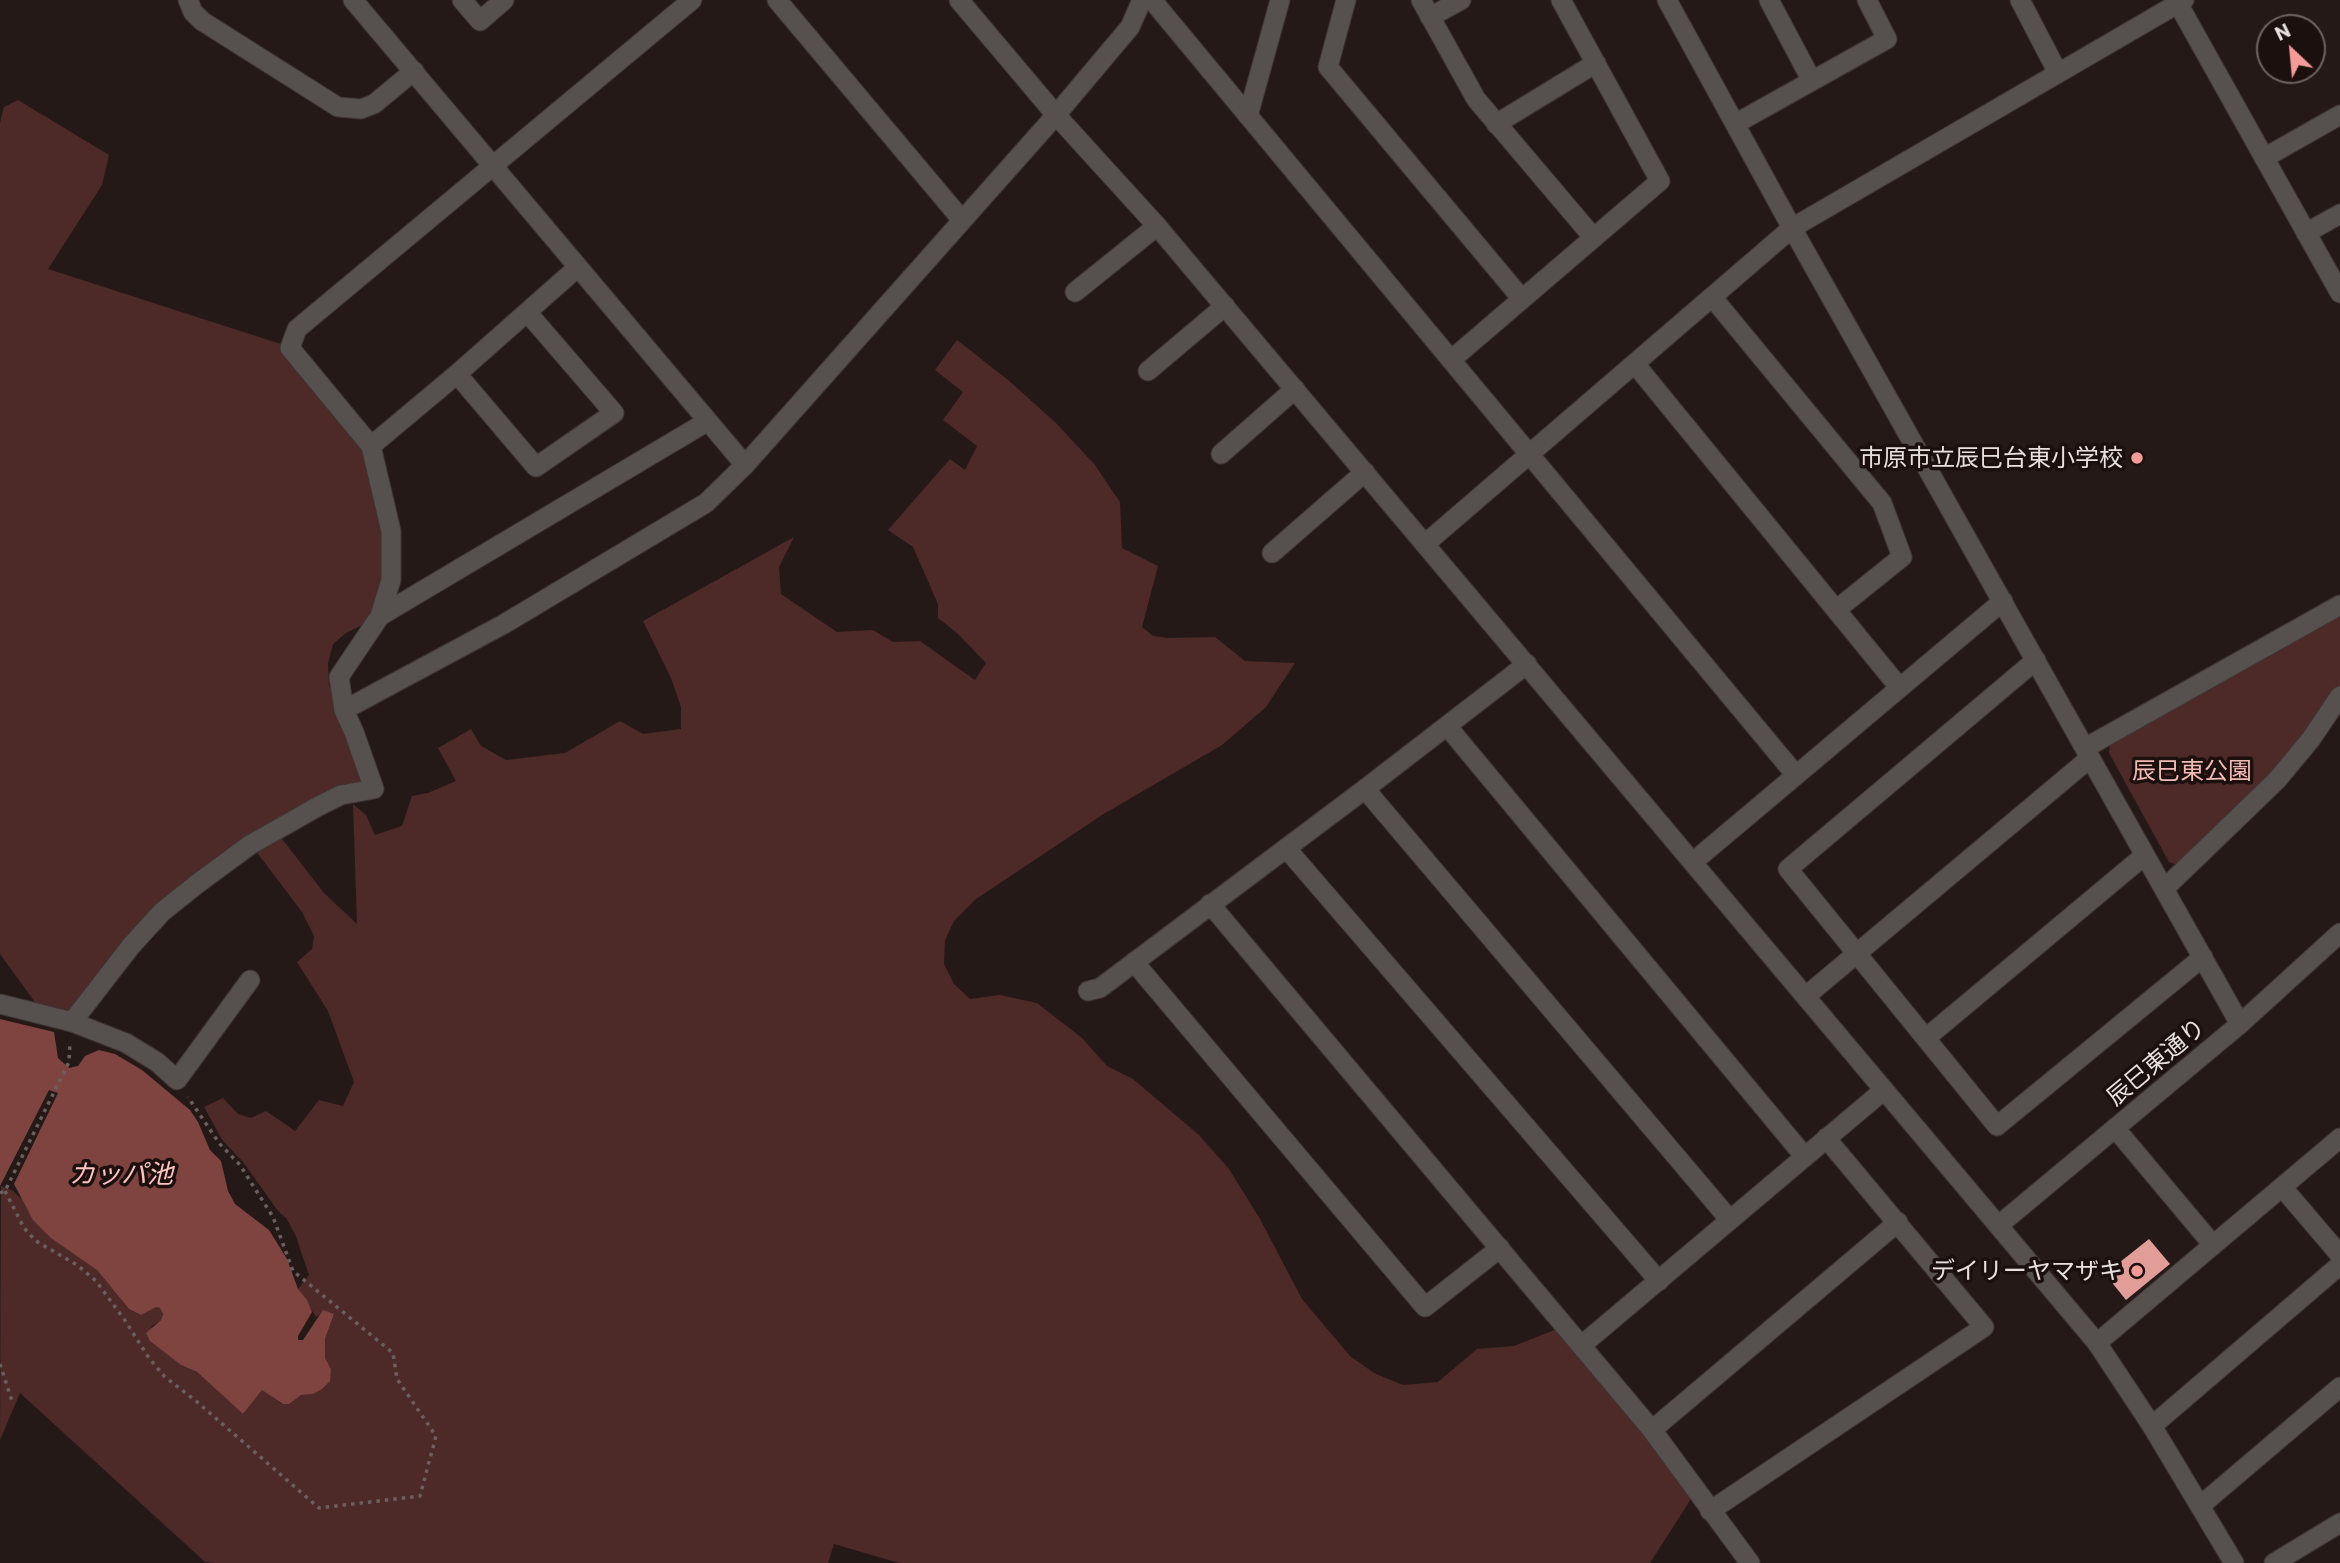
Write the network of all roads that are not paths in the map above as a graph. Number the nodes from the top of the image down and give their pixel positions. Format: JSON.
{"nodes":[{"id":1,"x":188,"y":0,"type":"edge"},
{"id":2,"x":353,"y":0,"type":"edge"},
{"id":3,"x":462,"y":0,"type":"edge"},
{"id":4,"x":504,"y":0,"type":"edge"},
{"id":5,"x":778,"y":0,"type":"edge"},
{"id":6,"x":959,"y":0,"type":"edge"},
{"id":7,"x":1142,"y":0,"type":"edge"},
{"id":8,"x":1152,"y":0,"type":"edge"},
{"id":9,"x":1280,"y":0,"type":"edge"},
{"id":10,"x":1346,"y":0,"type":"edge"},
{"id":11,"x":1461,"y":0,"type":"edge"},
{"id":12,"x":1561,"y":0,"type":"edge"},
{"id":13,"x":1667,"y":0,"type":"edge"},
{"id":14,"x":1769,"y":0,"type":"edge"},
{"id":15,"x":1867,"y":0,"type":"edge"},
{"id":16,"x":2020,"y":0,"type":"edge"},
{"id":17,"x":690,"y":1,"type":"edge"},
{"id":18,"x":2179,"y":1,"type":"edge"},
{"id":19,"x":1426,"y":8,"type":"edge"},
{"id":20,"x":1596,"y":63,"type":"junction"},
{"id":21,"x":414,"y":71,"type":"junction"},
{"id":22,"x":2058,"y":73,"type":"junction"},
{"id":23,"x":1812,"y":80,"type":"junction"},
{"id":24,"x":1056,"y":115,"type":"junction"},
{"id":25,"x":2340,"y":115,"type":"edge"},
{"id":26,"x":1248,"y":116,"type":"junction"},
{"id":27,"x":1496,"y":124,"type":"junction"},
{"id":28,"x":1735,"y":124,"type":"junction"},
{"id":29,"x":2264,"y":158,"type":"junction"},
{"id":30,"x":493,"y":164,"type":"junction"},
{"id":31,"x":2340,"y":214,"type":"edge"},
{"id":32,"x":962,"y":220,"type":"junction"},
{"id":33,"x":1157,"y":226,"type":"junction"},
{"id":34,"x":1793,"y":228,"type":"junction"},
{"id":35,"x":2306,"y":233,"type":"junction"},
{"id":36,"x":1593,"y":237,"type":"junction"},
{"id":37,"x":578,"y":267,"type":"junction"},
{"id":38,"x":1075,"y":292,"type":"dead end"},
{"id":39,"x":2340,"y":293,"type":"edge"},
{"id":40,"x":1712,"y":297,"type":"junction"},
{"id":41,"x":1522,"y":299,"type":"junction"},
{"id":42,"x":1225,"y":306,"type":"junction"},
{"id":43,"x":527,"y":312,"type":"junction"},
{"id":44,"x":1451,"y":360,"type":"junction"},
{"id":45,"x":1635,"y":363,"type":"junction"},
{"id":46,"x":1148,"y":371,"type":"dead end"},
{"id":47,"x":457,"y":374,"type":"junction"},
{"id":48,"x":1295,"y":389,"type":"junction"},
{"id":49,"x":708,"y":421,"type":"junction"},
{"id":50,"x":371,"y":446,"type":"junction"},
{"id":51,"x":1221,"y":454,"type":"dead end"},
{"id":52,"x":1530,"y":455,"type":"junction"},
{"id":53,"x":745,"y":465,"type":"junction"},
{"id":54,"x":1365,"y":472,"type":"junction"},
{"id":55,"x":1425,"y":544,"type":"junction"},
{"id":56,"x":1272,"y":553,"type":"dead end"},
{"id":57,"x":2003,"y":601,"type":"junction"},
{"id":58,"x":2340,"y":605,"type":"edge"},
{"id":59,"x":1836,"y":610,"type":"junction"},
{"id":60,"x":380,"y":616,"type":"junction"},
{"id":61,"x":2036,"y":660,"type":"junction"},
{"id":62,"x":1527,"y":664,"type":"junction"},
{"id":63,"x":1899,"y":687,"type":"junction"},
{"id":64,"x":2340,"y":696,"type":"edge"},
{"id":65,"x":344,"y":710,"type":"junction"},
{"id":66,"x":1447,"y":726,"type":"junction"},
{"id":67,"x":2088,"y":753,"type":"junction"},
{"id":68,"x":1795,"y":774,"type":"junction"},
{"id":69,"x":1365,"y":789,"type":"junction"},
{"id":70,"x":1286,"y":848,"type":"junction"},
{"id":71,"x":2145,"y":855,"type":"junction"},
{"id":72,"x":1693,"y":862,"type":"junction"},
{"id":73,"x":2164,"y":889,"type":"junction"},
{"id":74,"x":1210,"y":905,"type":"junction"},
{"id":75,"x":2340,"y":933,"type":"edge"},
{"id":76,"x":1856,"y":953,"type":"junction"},
{"id":77,"x":2203,"y":957,"type":"junction"},
{"id":78,"x":1134,"y":962,"type":"junction"},
{"id":79,"x":250,"y":980,"type":"dead end"},
{"id":80,"x":1088,"y":991,"type":"dead end"},
{"id":81,"x":1806,"y":996,"type":"junction"},
{"id":82,"x":0,"y":1004,"type":"edge"},
{"id":83,"x":72,"y":1022,"type":"junction"},
{"id":84,"x":2240,"y":1024,"type":"junction"},
{"id":85,"x":1926,"y":1038,"type":"junction"},
{"id":86,"x":1884,"y":1090,"type":"junction"},
{"id":87,"x":2115,"y":1128,"type":"junction"},
{"id":88,"x":1826,"y":1139,"type":"junction"},
{"id":89,"x":2340,"y":1139,"type":"edge"},
{"id":90,"x":1805,"y":1157,"type":"junction"},
{"id":91,"x":2282,"y":1187,"type":"junction"},
{"id":92,"x":1730,"y":1220,"type":"junction"},
{"id":93,"x":1898,"y":1222,"type":"junction"},
{"id":94,"x":1999,"y":1225,"type":"junction"},
{"id":95,"x":2213,"y":1245,"type":"junction"},
{"id":96,"x":1500,"y":1248,"type":"junction"},
{"id":97,"x":2340,"y":1255,"type":"edge"},
{"id":98,"x":2340,"y":1265,"type":"edge"},
{"id":99,"x":1659,"y":1280,"type":"junction"},
{"id":100,"x":2097,"y":1343,"type":"junction"},
{"id":101,"x":1582,"y":1345,"type":"junction"},
{"id":102,"x":2340,"y":1387,"type":"edge"},
{"id":103,"x":2152,"y":1426,"type":"junction"},
{"id":104,"x":1652,"y":1430,"type":"junction"},
{"id":105,"x":2200,"y":1506,"type":"junction"},
{"id":106,"x":1710,"y":1511,"type":"junction"},
{"id":107,"x":2340,"y":1523,"type":"edge"},
{"id":108,"x":1750,"y":1563,"type":"edge"},
{"id":109,"x":2234,"y":1563,"type":"edge"},
{"id":110,"x":2274,"y":1563,"type":"edge"}],
"edges":[{"from":1,"to":21,"type":"street"},
{"from":2,"to":21,"type":"street"},
{"from":3,"to":4,"type":"street"},
{"from":5,"to":32,"type":"street"},
{"from":6,"to":24,"type":"street"},
{"from":7,"to":24,"type":"street"},
{"from":8,"to":26,"type":"street"},
{"from":9,"to":26,"type":"street"},
{"from":10,"to":41,"type":"street"},
{"from":11,"to":19,"type":"street"},
{"from":12,"to":20,"type":"street"},
{"from":13,"to":28,"type":"street"},
{"from":14,"to":23,"type":"street"},
{"from":15,"to":23,"type":"street"},
{"from":16,"to":22,"type":"street"},
{"from":17,"to":30,"type":"street"},
{"from":18,"to":22,"type":"street"},
{"from":18,"to":29,"type":"street"},
{"from":19,"to":27,"type":"street"},
{"from":20,"to":27,"type":"street"},
{"from":20,"to":36,"type":"street"},
{"from":21,"to":30,"type":"street"},
{"from":22,"to":34,"type":"street"},
{"from":23,"to":28,"type":"street"},
{"from":24,"to":32,"type":"street"},
{"from":24,"to":33,"type":"street"},
{"from":25,"to":29,"type":"street"},
{"from":26,"to":44,"type":"street"},
{"from":27,"to":36,"type":"street"},
{"from":28,"to":34,"type":"street"},
{"from":29,"to":35,"type":"street"},
{"from":30,"to":37,"type":"street"},
{"from":30,"to":50,"type":"street"},
{"from":31,"to":35,"type":"street"},
{"from":32,"to":53,"type":"street"},
{"from":33,"to":38,"type":"street"},
{"from":33,"to":42,"type":"street"},
{"from":34,"to":40,"type":"street"},
{"from":34,"to":57,"type":"street"},
{"from":35,"to":39,"type":"street"},
{"from":36,"to":41,"type":"street"},
{"from":37,"to":43,"type":"street"},
{"from":37,"to":49,"type":"street"},
{"from":40,"to":45,"type":"street"},
{"from":40,"to":59,"type":"street"},
{"from":41,"to":44,"type":"street"},
{"from":42,"to":46,"type":"street"},
{"from":42,"to":48,"type":"street"},
{"from":43,"to":47,"type":"street"},
{"from":43,"to":47,"type":"street"},
{"from":44,"to":52,"type":"street"},
{"from":45,"to":52,"type":"street"},
{"from":45,"to":59,"type":"street"},
{"from":47,"to":50,"type":"street"},
{"from":48,"to":51,"type":"street"},
{"from":48,"to":54,"type":"street"},
{"from":49,"to":53,"type":"street"},
{"from":49,"to":60,"type":"street"},
{"from":50,"to":60,"type":"street"},
{"from":52,"to":55,"type":"street"},
{"from":52,"to":68,"type":"street"},
{"from":53,"to":65,"type":"street"},
{"from":54,"to":55,"type":"street"},
{"from":54,"to":56,"type":"street"},
{"from":55,"to":62,"type":"street"},
{"from":57,"to":61,"type":"street"},
{"from":57,"to":63,"type":"street"},
{"from":58,"to":67,"type":"street"},
{"from":59,"to":63,"type":"street"},
{"from":60,"to":65,"type":"street"},
{"from":61,"to":67,"type":"street"},
{"from":61,"to":76,"type":"street"},
{"from":62,"to":66,"type":"street"},
{"from":62,"to":72,"type":"street"},
{"from":63,"to":68,"type":"street"},
{"from":64,"to":73,"type":"street"},
{"from":65,"to":83,"type":"street"},
{"from":66,"to":69,"type":"street"},
{"from":66,"to":90,"type":"street"},
{"from":67,"to":71,"type":"street"},
{"from":67,"to":76,"type":"street"},
{"from":68,"to":72,"type":"street"},
{"from":69,"to":70,"type":"street"},
{"from":69,"to":92,"type":"street"},
{"from":70,"to":74,"type":"street"},
{"from":70,"to":99,"type":"street"},
{"from":71,"to":73,"type":"street"},
{"from":71,"to":85,"type":"street"},
{"from":72,"to":81,"type":"street"},
{"from":73,"to":77,"type":"street"},
{"from":74,"to":78,"type":"street"},
{"from":74,"to":96,"type":"street"},
{"from":75,"to":84,"type":"street","name":"辰巳東通り"},
{"from":76,"to":81,"type":"street"},
{"from":76,"to":85,"type":"street"},
{"from":77,"to":84,"type":"street"},
{"from":77,"to":85,"type":"street"},
{"from":78,"to":80,"type":"street"},
{"from":78,"to":96,"type":"street"},
{"from":79,"to":83,"type":"street"},
{"from":81,"to":86,"type":"street"},
{"from":82,"to":83,"type":"street"},
{"from":84,"to":87,"type":"street","name":"辰巳東通り"},
{"from":86,"to":88,"type":"street"},
{"from":86,"to":94,"type":"street"},
{"from":87,"to":94,"type":"street","name":"辰巳東通り"},
{"from":87,"to":95,"type":"street"},
{"from":88,"to":90,"type":"street"},
{"from":88,"to":93,"type":"street"},
{"from":89,"to":91,"type":"street"},
{"from":90,"to":92,"type":"street"},
{"from":91,"to":95,"type":"street"},
{"from":91,"to":97,"type":"street"},
{"from":92,"to":99,"type":"street"},
{"from":93,"to":104,"type":"street"},
{"from":93,"to":106,"type":"street"},
{"from":94,"to":100,"type":"street"},
{"from":95,"to":100,"type":"street"},
{"from":96,"to":101,"type":"street"},
{"from":98,"to":103,"type":"street"},
{"from":99,"to":101,"type":"street"},
{"from":100,"to":103,"type":"street"},
{"from":101,"to":104,"type":"street"},
{"from":102,"to":105,"type":"street"},
{"from":103,"to":105,"type":"street"},
{"from":104,"to":106,"type":"street"},
{"from":105,"to":109,"type":"street"},
{"from":106,"to":108,"type":"street"},
{"from":107,"to":110,"type":"street"}]}
